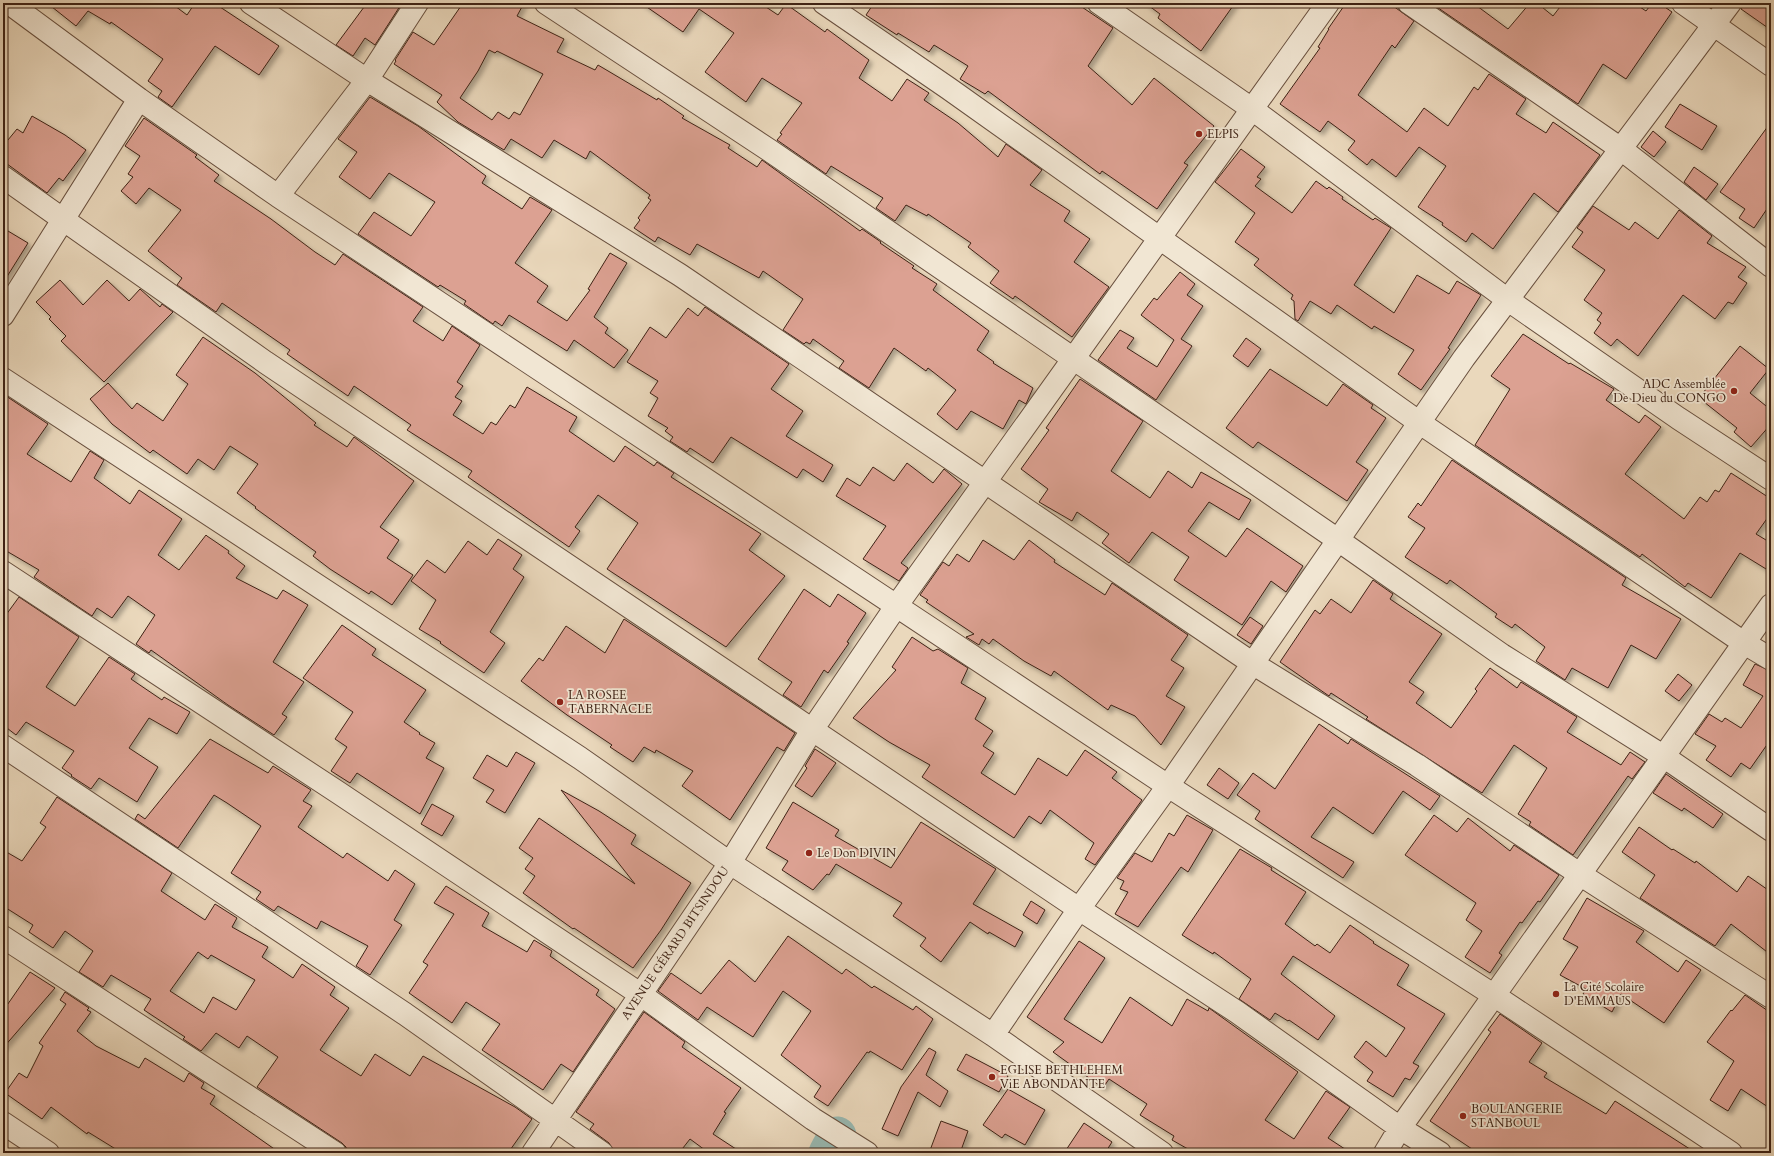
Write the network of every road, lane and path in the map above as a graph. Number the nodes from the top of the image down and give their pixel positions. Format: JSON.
{"nodes":[{"id":1,"x":9,"y":3,"type":"edge"},
{"id":2,"x":251,"y":3,"type":"edge"},
{"id":3,"x":418,"y":3,"type":"edge"},
{"id":4,"x":546,"y":3,"type":"edge"},
{"id":5,"x":824,"y":3,"type":"edge"},
{"id":6,"x":1099,"y":3,"type":"edge"},
{"id":7,"x":1328,"y":3,"type":"edge"},
{"id":8,"x":1409,"y":3,"type":"edge"},
{"id":9,"x":1683,"y":3,"type":"edge"},
{"id":10,"x":1730,"y":3,"type":"edge"},
{"id":11,"x":1714,"y":25,"type":"junction"},
{"id":12,"x":1771,"y":65,"type":"edge"},
{"id":13,"x":367,"y":80,"type":"junction"},
{"id":14,"x":139,"y":99,"type":"junction"},
{"id":15,"x":1252,"y":109,"type":"junction"},
{"id":16,"x":1621,"y":149,"type":"junction"},
{"id":17,"x":3,"y":177,"type":"edge"},
{"id":18,"x":278,"y":196,"type":"junction"},
{"id":19,"x":63,"y":219,"type":"junction"},
{"id":20,"x":1160,"y":238,"type":"junction"},
{"id":21,"x":1771,"y":266,"type":"edge"},
{"id":22,"x":1508,"y":300,"type":"junction"},
{"id":23,"x":3,"y":315,"type":"edge"},
{"id":24,"x":1074,"y":359,"type":"junction"},
{"id":25,"x":3,"y":379,"type":"edge"},
{"id":26,"x":1420,"y":422,"type":"junction"},
{"id":27,"x":1771,"y":478,"type":"edge"},
{"id":28,"x":986,"y":481,"type":"junction"},
{"id":29,"x":1338,"y":540,"type":"junction"},
{"id":30,"x":3,"y":572,"type":"edge"},
{"id":31,"x":897,"y":605,"type":"junction"},
{"id":32,"x":1771,"y":605,"type":"edge"},
{"id":33,"x":1744,"y":643,"type":"junction"},
{"id":34,"x":1771,"y":659,"type":"edge"},
{"id":35,"x":1252,"y":663,"type":"junction"},
{"id":36,"x":812,"y":730,"type":"junction"},
{"id":37,"x":3,"y":746,"type":"edge"},
{"id":38,"x":1663,"y":756,"type":"junction"},
{"id":39,"x":1168,"y":786,"type":"junction"},
{"id":40,"x":1771,"y":830,"type":"edge"},
{"id":41,"x":730,"y":863,"type":"junction"},
{"id":42,"x":1581,"y":875,"type":"junction"},
{"id":43,"x":1079,"y":909,"type":"junction"},
{"id":44,"x":3,"y":937,"type":"edge"},
{"id":45,"x":640,"y":994,"type":"junction"},
{"id":46,"x":1495,"y":996,"type":"junction"},
{"id":47,"x":1771,"y":997,"type":"edge"},
{"id":48,"x":993,"y":1035,"type":"junction"},
{"id":49,"x":556,"y":1120,"type":"junction"},
{"id":50,"x":3,"y":1123,"type":"edge"},
{"id":51,"x":1400,"y":1128,"type":"junction"},
{"id":52,"x":48,"y":1153,"type":"edge"},
{"id":53,"x":335,"y":1153,"type":"edge"},
{"id":54,"x":533,"y":1153,"type":"edge"},
{"id":55,"x":602,"y":1153,"type":"edge"},
{"id":56,"x":867,"y":1153,"type":"edge"},
{"id":57,"x":1162,"y":1153,"type":"edge"},
{"id":58,"x":1385,"y":1153,"type":"edge"},
{"id":59,"x":1440,"y":1153,"type":"edge"},
{"id":60,"x":1731,"y":1153,"type":"edge"}],
"edges":[{"from":1,"to":14,"type":"street"},
{"from":2,"to":13,"type":"street"},
{"from":3,"to":13,"type":"street"},
{"from":4,"to":24,"type":"street"},
{"from":5,"to":20,"type":"street"},
{"from":6,"to":15,"type":"street"},
{"from":7,"to":15,"type":"street","name":"AVENUE GÉRARD BITSINDOU"},
{"from":8,"to":16,"type":"street"},
{"from":9,"to":11,"type":"street"},
{"from":10,"to":11,"type":"street"},
{"from":11,"to":12,"type":"street"},
{"from":11,"to":16,"type":"street"},
{"from":13,"to":18,"type":"street"},
{"from":13,"to":28,"type":"street"},
{"from":14,"to":18,"type":"street"},
{"from":14,"to":19,"type":"street"},
{"from":15,"to":20,"type":"street","name":"AVENUE GÉRARD BITSINDOU"},
{"from":15,"to":22,"type":"street"},
{"from":16,"to":21,"type":"street"},
{"from":16,"to":22,"type":"street"},
{"from":17,"to":19,"type":"street"},
{"from":18,"to":31,"type":"street"},
{"from":19,"to":23,"type":"street"},
{"from":19,"to":36,"type":"street"},
{"from":20,"to":24,"type":"street","name":"AVENUE GÉRARD BITSINDOU"},
{"from":20,"to":26,"type":"street"},
{"from":22,"to":26,"type":"street"},
{"from":22,"to":27,"type":"street"},
{"from":24,"to":28,"type":"street","name":"AVENUE GÉRARD BITSINDOU"},
{"from":24,"to":29,"type":"street"},
{"from":25,"to":41,"type":"street"},
{"from":26,"to":29,"type":"street"},
{"from":26,"to":33,"type":"street"},
{"from":28,"to":31,"type":"street","name":"AVENUE GÉRARD BITSINDOU"},
{"from":28,"to":35,"type":"street"},
{"from":29,"to":35,"type":"street"},
{"from":29,"to":38,"type":"street"},
{"from":30,"to":45,"type":"street"},
{"from":31,"to":36,"type":"street","name":"AVENUE GÉRARD BITSINDOU"},
{"from":31,"to":39,"type":"street"},
{"from":32,"to":33,"type":"street"},
{"from":33,"to":34,"type":"street"},
{"from":33,"to":38,"type":"street"},
{"from":35,"to":39,"type":"street"},
{"from":35,"to":42,"type":"street"},
{"from":36,"to":41,"type":"street","name":"AVENUE GÉRARD BITSINDOU"},
{"from":36,"to":43,"type":"street"},
{"from":37,"to":49,"type":"street"},
{"from":38,"to":40,"type":"street"},
{"from":38,"to":42,"type":"street"},
{"from":39,"to":43,"type":"street"},
{"from":39,"to":46,"type":"street"},
{"from":41,"to":45,"type":"street","name":"AVENUE GÉRARD BITSINDOU"},
{"from":41,"to":48,"type":"street"},
{"from":42,"to":46,"type":"street"},
{"from":42,"to":47,"type":"street"},
{"from":43,"to":48,"type":"street"},
{"from":43,"to":51,"type":"street"},
{"from":44,"to":53,"type":"street"},
{"from":45,"to":49,"type":"street","name":"AVENUE GÉRARD BITSINDOU"},
{"from":45,"to":56,"type":"street"},
{"from":46,"to":51,"type":"street"},
{"from":46,"to":60,"type":"street"},
{"from":48,"to":57,"type":"street"},
{"from":49,"to":54,"type":"street","name":"AVENUE GÉRARD BITSINDOU"},
{"from":49,"to":55,"type":"street"},
{"from":50,"to":52,"type":"street"},
{"from":51,"to":58,"type":"street"},
{"from":51,"to":59,"type":"street"}]}
